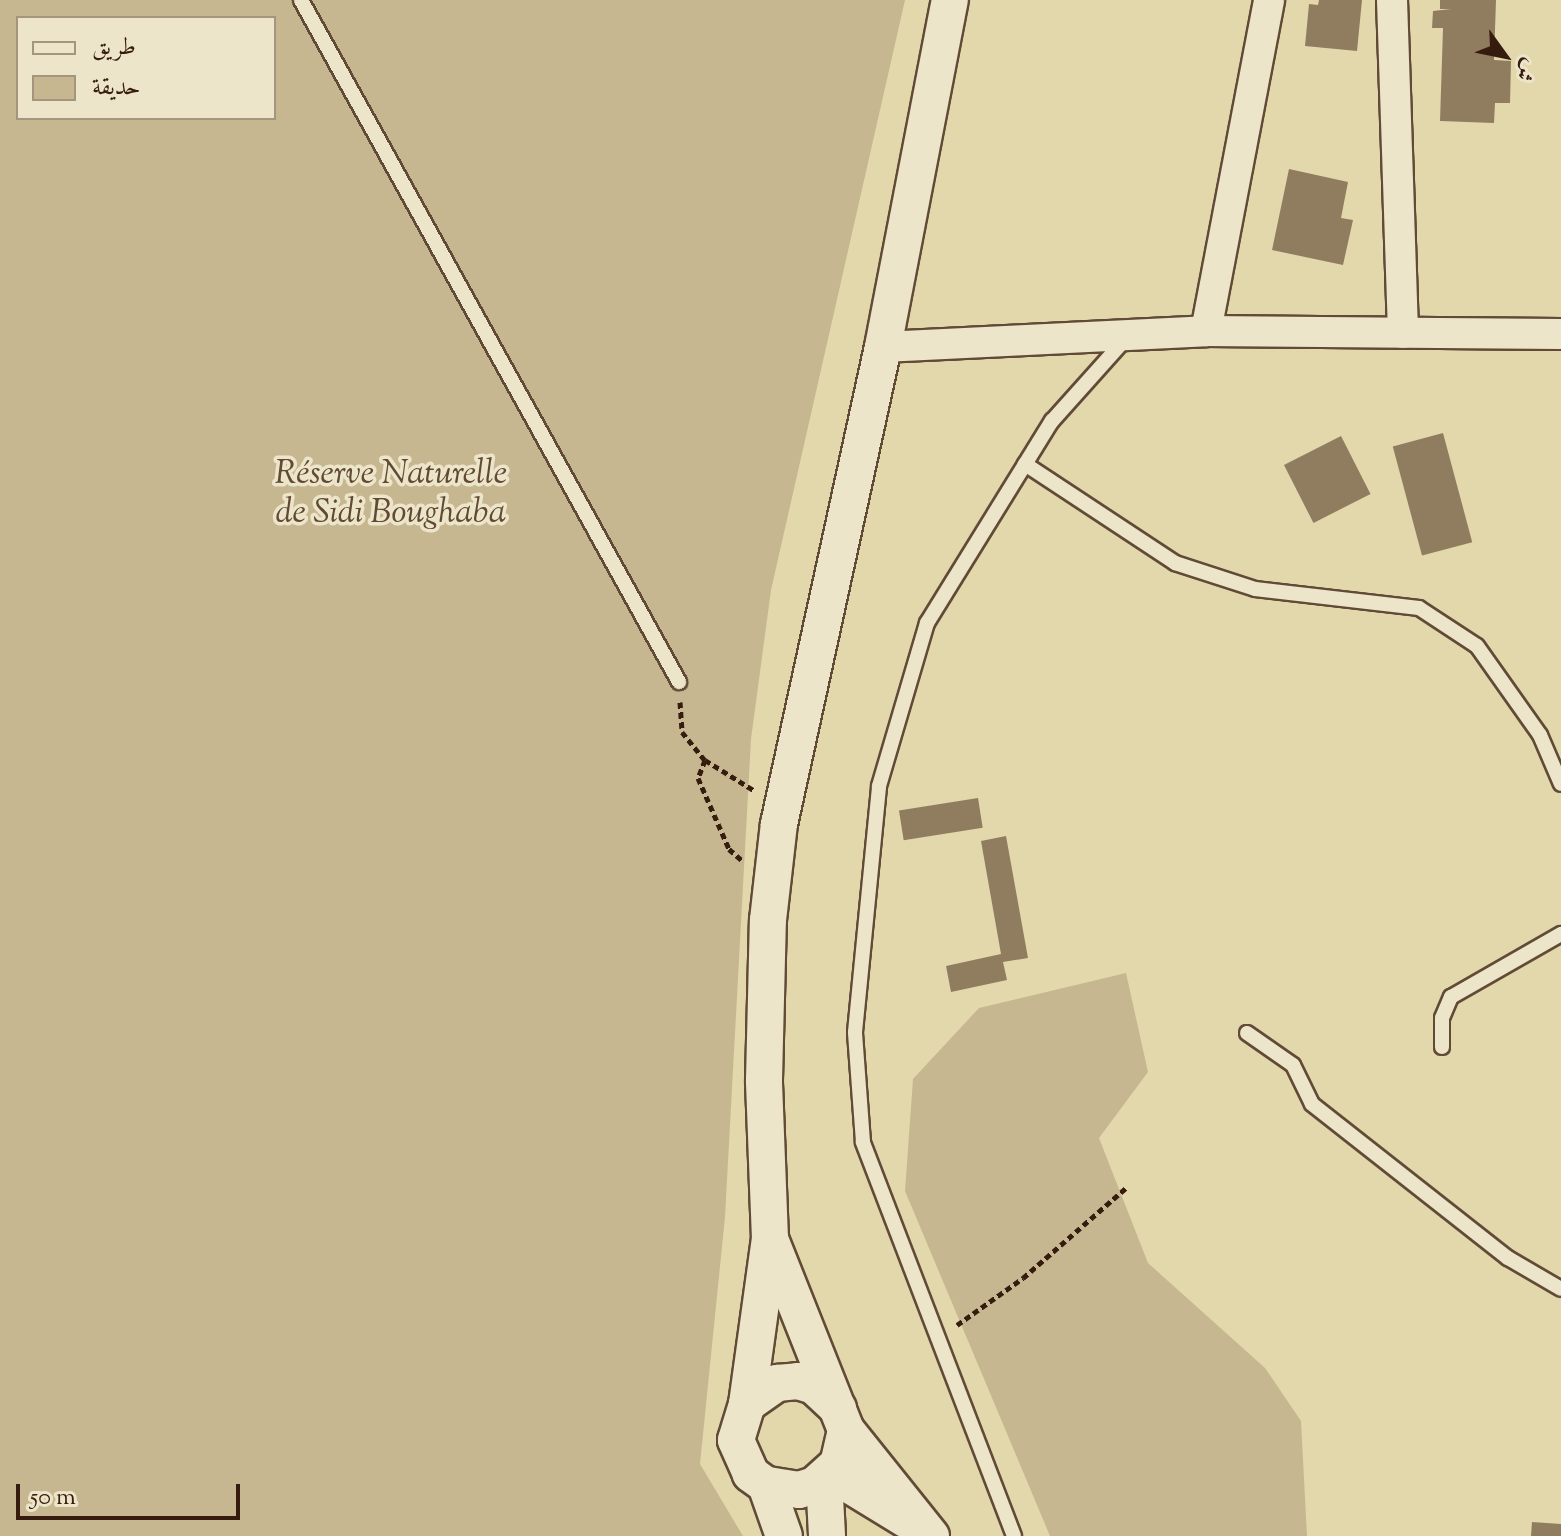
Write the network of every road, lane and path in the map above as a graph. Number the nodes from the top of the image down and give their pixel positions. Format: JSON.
{"nodes":[{"id":1,"x":301,"y":0,"type":"edge"},
{"id":2,"x":950,"y":0,"type":"edge"},
{"id":3,"x":1269,"y":0,"type":"edge"},
{"id":4,"x":1392,"y":0,"type":"edge"},
{"id":5,"x":1206,"y":331,"type":"junction"},
{"id":6,"x":1403,"y":333,"type":"junction"},
{"id":7,"x":1561,"y":334,"type":"edge"},
{"id":8,"x":1129,"y":335,"type":"junction"},
{"id":9,"x":883,"y":347,"type":"junction"},
{"id":10,"x":1025,"y":464,"type":"junction"},
{"id":11,"x":679,"y":682,"type":"joint"},
{"id":12,"x":705,"y":760,"type":"junction"},
{"id":13,"x":1561,"y":784,"type":"edge"},
{"id":14,"x":783,"y":809,"type":"junction"},
{"id":15,"x":771,"y":885,"type":"junction"},
{"id":16,"x":1561,"y":934,"type":"edge"},
{"id":17,"x":1247,"y":1033,"type":"dead end"},
{"id":18,"x":1442,"y":1047,"type":"dead end"},
{"id":19,"x":1127,"y":1187,"type":"dead end"},
{"id":20,"x":770,"y":1239,"type":"junction"},
{"id":21,"x":1561,"y":1289,"type":"edge"},
{"id":22,"x":939,"y":1337,"type":"junction"},
{"id":23,"x":747,"y":1404,"type":"junction"},
{"id":24,"x":845,"y":1426,"type":"junction"},
{"id":25,"x":827,"y":1476,"type":"junction"},
{"id":26,"x":766,"y":1485,"type":"junction"},
{"id":27,"x":930,"y":1534,"type":"edge"},
{"id":28,"x":784,"y":1536,"type":"edge"},
{"id":29,"x":827,"y":1536,"type":"edge"},
{"id":30,"x":1014,"y":1536,"type":"edge"}],
"edges":[{"from":1,"to":11,"type":"lane"},
{"from":2,"to":9,"type":"street"},
{"from":3,"to":5,"type":"street"},
{"from":4,"to":6,"type":"street"},
{"from":5,"to":6,"type":"street"},
{"from":5,"to":8,"type":"street"},
{"from":6,"to":7,"type":"street"},
{"from":8,"to":9,"type":"street"},
{"from":8,"to":10,"type":"lane"},
{"from":9,"to":14,"type":"street"},
{"from":10,"to":13,"type":"lane"},
{"from":10,"to":22,"type":"lane"},
{"from":11,"to":12,"type":"path"},
{"from":12,"to":14,"type":"path"},
{"from":12,"to":15,"type":"path"},
{"from":14,"to":15,"type":"street"},
{"from":15,"to":20,"type":"street"},
{"from":16,"to":18,"type":"lane"},
{"from":17,"to":21,"type":"lane"},
{"from":19,"to":22,"type":"path"},
{"from":20,"to":23,"type":"street"},
{"from":20,"to":24,"type":"street"},
{"from":22,"to":30,"type":"lane"},
{"from":23,"to":24,"type":"street"},
{"from":23,"to":26,"type":"street"},
{"from":24,"to":25,"type":"street"},
{"from":24,"to":27,"type":"street"},
{"from":25,"to":26,"type":"street"},
{"from":25,"to":27,"type":"street"},
{"from":25,"to":29,"type":"street"},
{"from":26,"to":28,"type":"street"}]}
